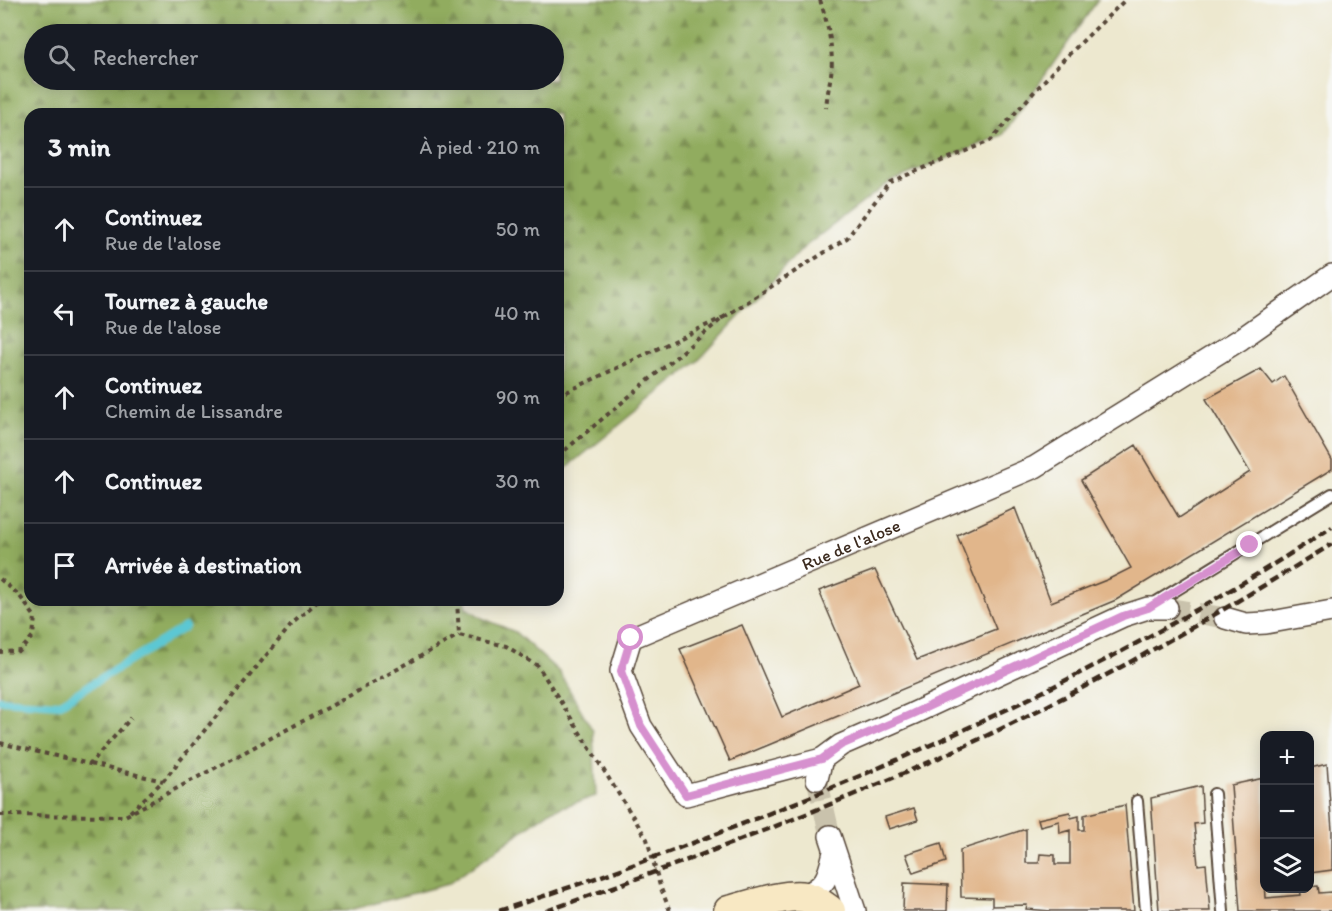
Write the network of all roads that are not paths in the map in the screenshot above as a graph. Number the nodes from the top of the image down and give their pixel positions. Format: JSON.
{"nodes":[{"id":1,"x":1332,"y":275,"type":"edge"},
{"id":2,"x":1332,"y":494,"type":"edge"},
{"id":3,"x":1158,"y":608,"type":"joint"},
{"id":4,"x":1332,"y":611,"type":"edge"},
{"id":5,"x":1225,"y":618,"type":"tunnel mouth"},
{"id":6,"x":1214,"y":794,"type":"dead end"},
{"id":7,"x":1137,"y":801,"type":"dead end"},
{"id":8,"x":803,"y":896,"type":"junction"},
{"id":9,"x":729,"y":911,"type":"edge"},
{"id":10,"x":830,"y":911,"type":"edge"},
{"id":11,"x":855,"y":911,"type":"edge"},
{"id":12,"x":1146,"y":911,"type":"edge"},
{"id":13,"x":1223,"y":911,"type":"edge"}],
"edges":[{"from":1,"to":3,"type":"street","name":"Rue de l'alose"},
{"from":2,"to":3,"type":"lane"},
{"from":4,"to":5,"type":"street"},
{"from":6,"to":13,"type":"lane"},
{"from":7,"to":12,"type":"lane"},
{"from":8,"to":9,"type":"main road"},
{"from":8,"to":10,"type":"main road"},
{"from":8,"to":11,"type":"street"}]}
